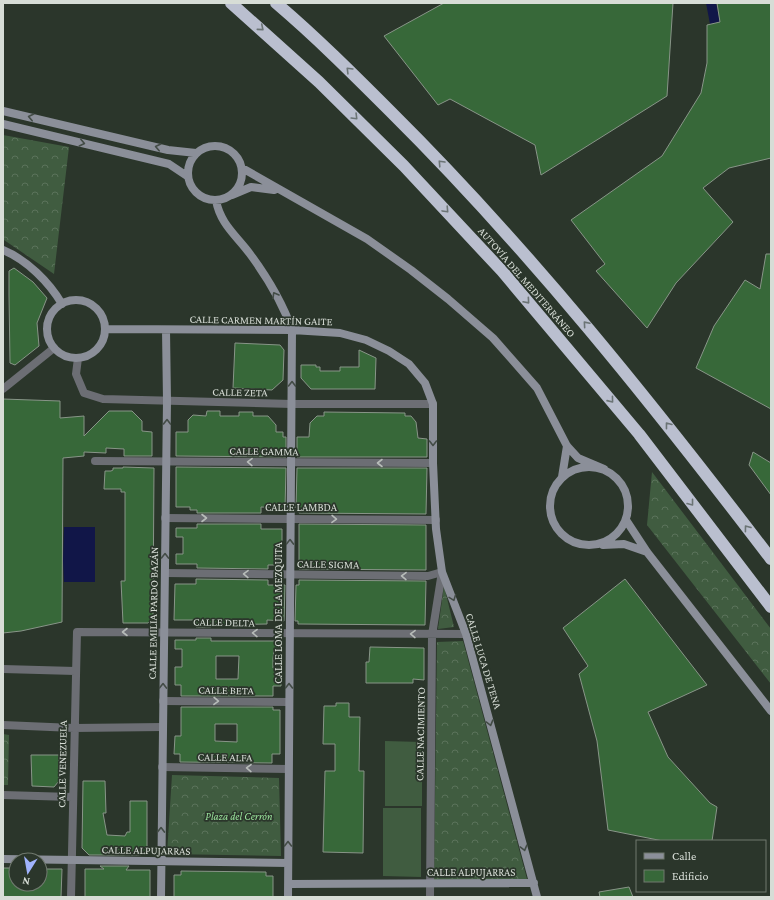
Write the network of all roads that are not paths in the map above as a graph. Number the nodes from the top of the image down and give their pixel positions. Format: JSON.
{"nodes":[{"id":1,"x":231,"y":3,"type":"edge"},
{"id":2,"x":276,"y":3,"type":"edge"},
{"id":3,"x":3,"y":110,"type":"edge"},
{"id":4,"x":3,"y":124,"type":"edge"},
{"id":5,"x":196,"y":153,"type":"junction"},
{"id":6,"x":242,"y":168,"type":"junction"},
{"id":7,"x":188,"y":176,"type":"junction"},
{"id":8,"x":286,"y":193,"type":"junction"},
{"id":9,"x":231,"y":195,"type":"junction"},
{"id":10,"x":216,"y":200,"type":"junction"},
{"id":11,"x":3,"y":250,"type":"edge"},
{"id":12,"x":62,"y":304,"type":"junction"},
{"id":13,"x":106,"y":328,"type":"junction"},
{"id":14,"x":166,"y":330,"type":"junction"},
{"id":15,"x":292,"y":330,"type":"junction"},
{"id":16,"x":54,"y":348,"type":"junction"},
{"id":17,"x":78,"y":358,"type":"junction"},
{"id":18,"x":3,"y":389,"type":"edge"},
{"id":19,"x":167,"y":401,"type":"junction"},
{"id":20,"x":292,"y":404,"type":"junction"},
{"id":21,"x":433,"y":404,"type":"junction"},
{"id":22,"x":567,"y":446,"type":"junction"},
{"id":23,"x":166,"y":460,"type":"junction"},
{"id":24,"x":95,"y":461,"type":"dead end"},
{"id":25,"x":291,"y":462,"type":"junction"},
{"id":26,"x":433,"y":463,"type":"junction"},
{"id":27,"x":604,"y":469,"type":"junction"},
{"id":28,"x":562,"y":476,"type":"junction"},
{"id":29,"x":165,"y":518,"type":"junction"},
{"id":30,"x":290,"y":518,"type":"junction"},
{"id":31,"x":436,"y":520,"type":"junction"},
{"id":32,"x":626,"y":520,"type":"junction"},
{"id":33,"x":599,"y":545,"type":"junction"},
{"id":34,"x":647,"y":552,"type":"junction"},
{"id":35,"x":771,"y":559,"type":"edge"},
{"id":36,"x":442,"y":572,"type":"junction"},
{"id":37,"x":164,"y":573,"type":"junction"},
{"id":38,"x":290,"y":575,"type":"junction"},
{"id":39,"x":771,"y":606,"type":"edge"},
{"id":40,"x":77,"y":632,"type":"joint"},
{"id":41,"x":164,"y":632,"type":"junction"},
{"id":42,"x":289,"y":633,"type":"junction"},
{"id":43,"x":466,"y":634,"type":"junction"},
{"id":44,"x":432,"y":635,"type":"junction"},
{"id":45,"x":3,"y":669,"type":"edge"},
{"id":46,"x":75,"y":671,"type":"junction"},
{"id":47,"x":163,"y":701,"type":"junction"},
{"id":48,"x":289,"y":702,"type":"junction"},
{"id":49,"x":771,"y":712,"type":"edge"},
{"id":50,"x":3,"y":725,"type":"edge"},
{"id":51,"x":163,"y":727,"type":"junction"},
{"id":52,"x":74,"y":728,"type":"junction"},
{"id":53,"x":162,"y":767,"type":"junction"},
{"id":54,"x":288,"y":769,"type":"junction"},
{"id":55,"x":3,"y":795,"type":"edge"},
{"id":56,"x":72,"y":797,"type":"junction"},
{"id":57,"x":3,"y":859,"type":"edge"},
{"id":58,"x":71,"y":860,"type":"junction"},
{"id":59,"x":161,"y":861,"type":"junction"},
{"id":60,"x":288,"y":863,"type":"junction"},
{"id":61,"x":430,"y":883,"type":"junction"},
{"id":62,"x":534,"y":883,"type":"junction"},
{"id":63,"x":288,"y":884,"type":"junction"},
{"id":64,"x":71,"y":897,"type":"edge"},
{"id":65,"x":161,"y":897,"type":"edge"},
{"id":66,"x":288,"y":897,"type":"edge"},
{"id":67,"x":430,"y":897,"type":"edge"},
{"id":68,"x":537,"y":897,"type":"edge"}],
"edges":[{"from":1,"to":39,"type":"highway","name":"AUTOVÍA DEL MEDITERRÁNEO","one_way":true},
{"from":35,"to":2,"type":"highway","name":"AUTOVÍA DEL MEDITERRÁNEO","one_way":true},
{"from":5,"to":3,"type":"street","one_way":true},
{"from":4,"to":7,"type":"street","one_way":true},
{"from":5,"to":6,"type":"street"},
{"from":5,"to":7,"type":"street"},
{"from":6,"to":8,"type":"street"},
{"from":6,"to":9,"type":"street"},
{"from":7,"to":10,"type":"street"},
{"from":8,"to":9,"type":"street"},
{"from":8,"to":22,"type":"street"},
{"from":9,"to":10,"type":"street"},
{"from":15,"to":10,"type":"street","one_way":true},
{"from":11,"to":12,"type":"street"},
{"from":12,"to":13,"type":"street"},
{"from":12,"to":16,"type":"street"},
{"from":13,"to":14,"type":"street","name":"CALLE CARMEN MARTÍN GAITE"},
{"from":13,"to":17,"type":"street"},
{"from":14,"to":15,"type":"street","name":"CALLE CARMEN MARTÍN GAITE"},
{"from":14,"to":19,"type":"street","name":"CALLE EMILIA PARDO BAZÁN"},
{"from":20,"to":15,"type":"street","name":"CALLE LOMA DE LA MEZQUITA","one_way":true},
{"from":15,"to":21,"type":"street","name":"CALLE CARMEN MARTÍN GAITE"},
{"from":16,"to":17,"type":"street"},
{"from":16,"to":18,"type":"street"},
{"from":17,"to":19,"type":"street","name":"CALLE ZETA"},
{"from":19,"to":20,"type":"street","name":"CALLE ZETA"},
{"from":23,"to":19,"type":"street","name":"CALLE EMILIA PARDO BAZÁN","one_way":true},
{"from":20,"to":21,"type":"street","name":"CALLE ZETA"},
{"from":20,"to":25,"type":"street","name":"CALLE LOMA DE LA MEZQUITA"},
{"from":21,"to":26,"type":"street","name":"CALLE LUCA DE TENA","one_way":true},
{"from":22,"to":27,"type":"street"},
{"from":22,"to":28,"type":"street"},
{"from":23,"to":24,"type":"street","name":"CALLE GAMMA"},
{"from":25,"to":23,"type":"street","name":"CALLE GAMMA","one_way":true},
{"from":23,"to":29,"type":"street","name":"CALLE EMILIA PARDO BAZÁN"},
{"from":26,"to":25,"type":"street","name":"CALLE GAMMA","one_way":true},
{"from":25,"to":30,"type":"street","name":"CALLE LOMA DE LA MEZQUITA"},
{"from":26,"to":31,"type":"street","name":"CALLE LUCA DE TENA"},
{"from":27,"to":28,"type":"street"},
{"from":27,"to":32,"type":"street"},
{"from":28,"to":33,"type":"street"},
{"from":29,"to":30,"type":"street","name":"CALLE LAMBDA","one_way":true},
{"from":37,"to":29,"type":"street","name":"CALLE EMILIA PARDO BAZÁN","one_way":true},
{"from":30,"to":31,"type":"street","name":"CALLE LAMBDA","one_way":true},
{"from":38,"to":30,"type":"street","name":"CALLE LOMA DE LA MEZQUITA","one_way":true},
{"from":31,"to":36,"type":"street","name":"CALLE LUCA DE TENA"},
{"from":32,"to":33,"type":"street"},
{"from":32,"to":34,"type":"street"},
{"from":33,"to":34,"type":"street"},
{"from":34,"to":49,"type":"street"},
{"from":36,"to":38,"type":"street","name":"CALLE SIGMA","one_way":true},
{"from":36,"to":43,"type":"street","name":"CALLE LUCA DE TENA","one_way":true},
{"from":36,"to":44,"type":"street","name":"CALLE NACIMIENTO"},
{"from":38,"to":37,"type":"street","name":"CALLE SIGMA","one_way":true},
{"from":37,"to":41,"type":"street","name":"CALLE EMILIA PARDO BAZÁN"},
{"from":38,"to":42,"type":"street","name":"CALLE LOMA DE LA MEZQUITA"},
{"from":41,"to":40,"type":"street","name":"CALLE DELTA","one_way":true},
{"from":40,"to":46,"type":"street","name":"CALLE VENEZUELA"},
{"from":42,"to":41,"type":"street","name":"CALLE DELTA","one_way":true},
{"from":47,"to":41,"type":"street","name":"CALLE EMILIA PARDO BAZÁN","one_way":true},
{"from":44,"to":42,"type":"street","name":"CALLE DELTA","one_way":true},
{"from":48,"to":42,"type":"street","name":"CALLE LOMA DE LA MEZQUITA","one_way":true},
{"from":43,"to":44,"type":"street","name":"CALLE DELTA"},
{"from":43,"to":62,"type":"street","name":"CALLE LUCA DE TENA","one_way":true},
{"from":44,"to":61,"type":"street","name":"CALLE NACIMIENTO"},
{"from":45,"to":46,"type":"street"},
{"from":46,"to":52,"type":"street","name":"CALLE VENEZUELA"},
{"from":47,"to":48,"type":"street","name":"CALLE BETA","one_way":true},
{"from":47,"to":51,"type":"street","name":"CALLE EMILIA PARDO BAZÁN"},
{"from":48,"to":54,"type":"street","name":"CALLE LOMA DE LA MEZQUITA"},
{"from":50,"to":52,"type":"street"},
{"from":51,"to":52,"type":"street"},
{"from":51,"to":53,"type":"street","name":"CALLE EMILIA PARDO BAZÁN"},
{"from":52,"to":56,"type":"street","name":"CALLE VENEZUELA"},
{"from":54,"to":53,"type":"street","name":"CALLE ALFA","one_way":true},
{"from":59,"to":53,"type":"street","name":"CALLE EMILIA PARDO BAZÁN","one_way":true},
{"from":60,"to":54,"type":"street","name":"CALLE LOMA DE LA MEZQUITA","one_way":true},
{"from":55,"to":56,"type":"street"},
{"from":56,"to":58,"type":"street","name":"CALLE VENEZUELA"},
{"from":57,"to":58,"type":"street","name":"CALLE ALPUJARRAS"},
{"from":58,"to":59,"type":"street","name":"CALLE ALPUJARRAS"},
{"from":58,"to":64,"type":"street","name":"CALLE VENEZUELA"},
{"from":59,"to":60,"type":"street","name":"CALLE ALPUJARRAS"},
{"from":59,"to":65,"type":"street","name":"CALLE EMILIA PARDO BAZÁN"},
{"from":60,"to":63,"type":"street","name":"CALLE LOMA DE LA MEZQUITA"},
{"from":61,"to":62,"type":"street","name":"CALLE ALPUJARRAS"},
{"from":61,"to":63,"type":"street","name":"CALLE ALPUJARRAS"},
{"from":61,"to":67,"type":"street","name":"CALLE NACIMIENTO"},
{"from":62,"to":68,"type":"street","name":"CALLE LUCA DE TENA"},
{"from":63,"to":66,"type":"street","name":"CALLE LOMA DE LA MEZQUITA"}]}
